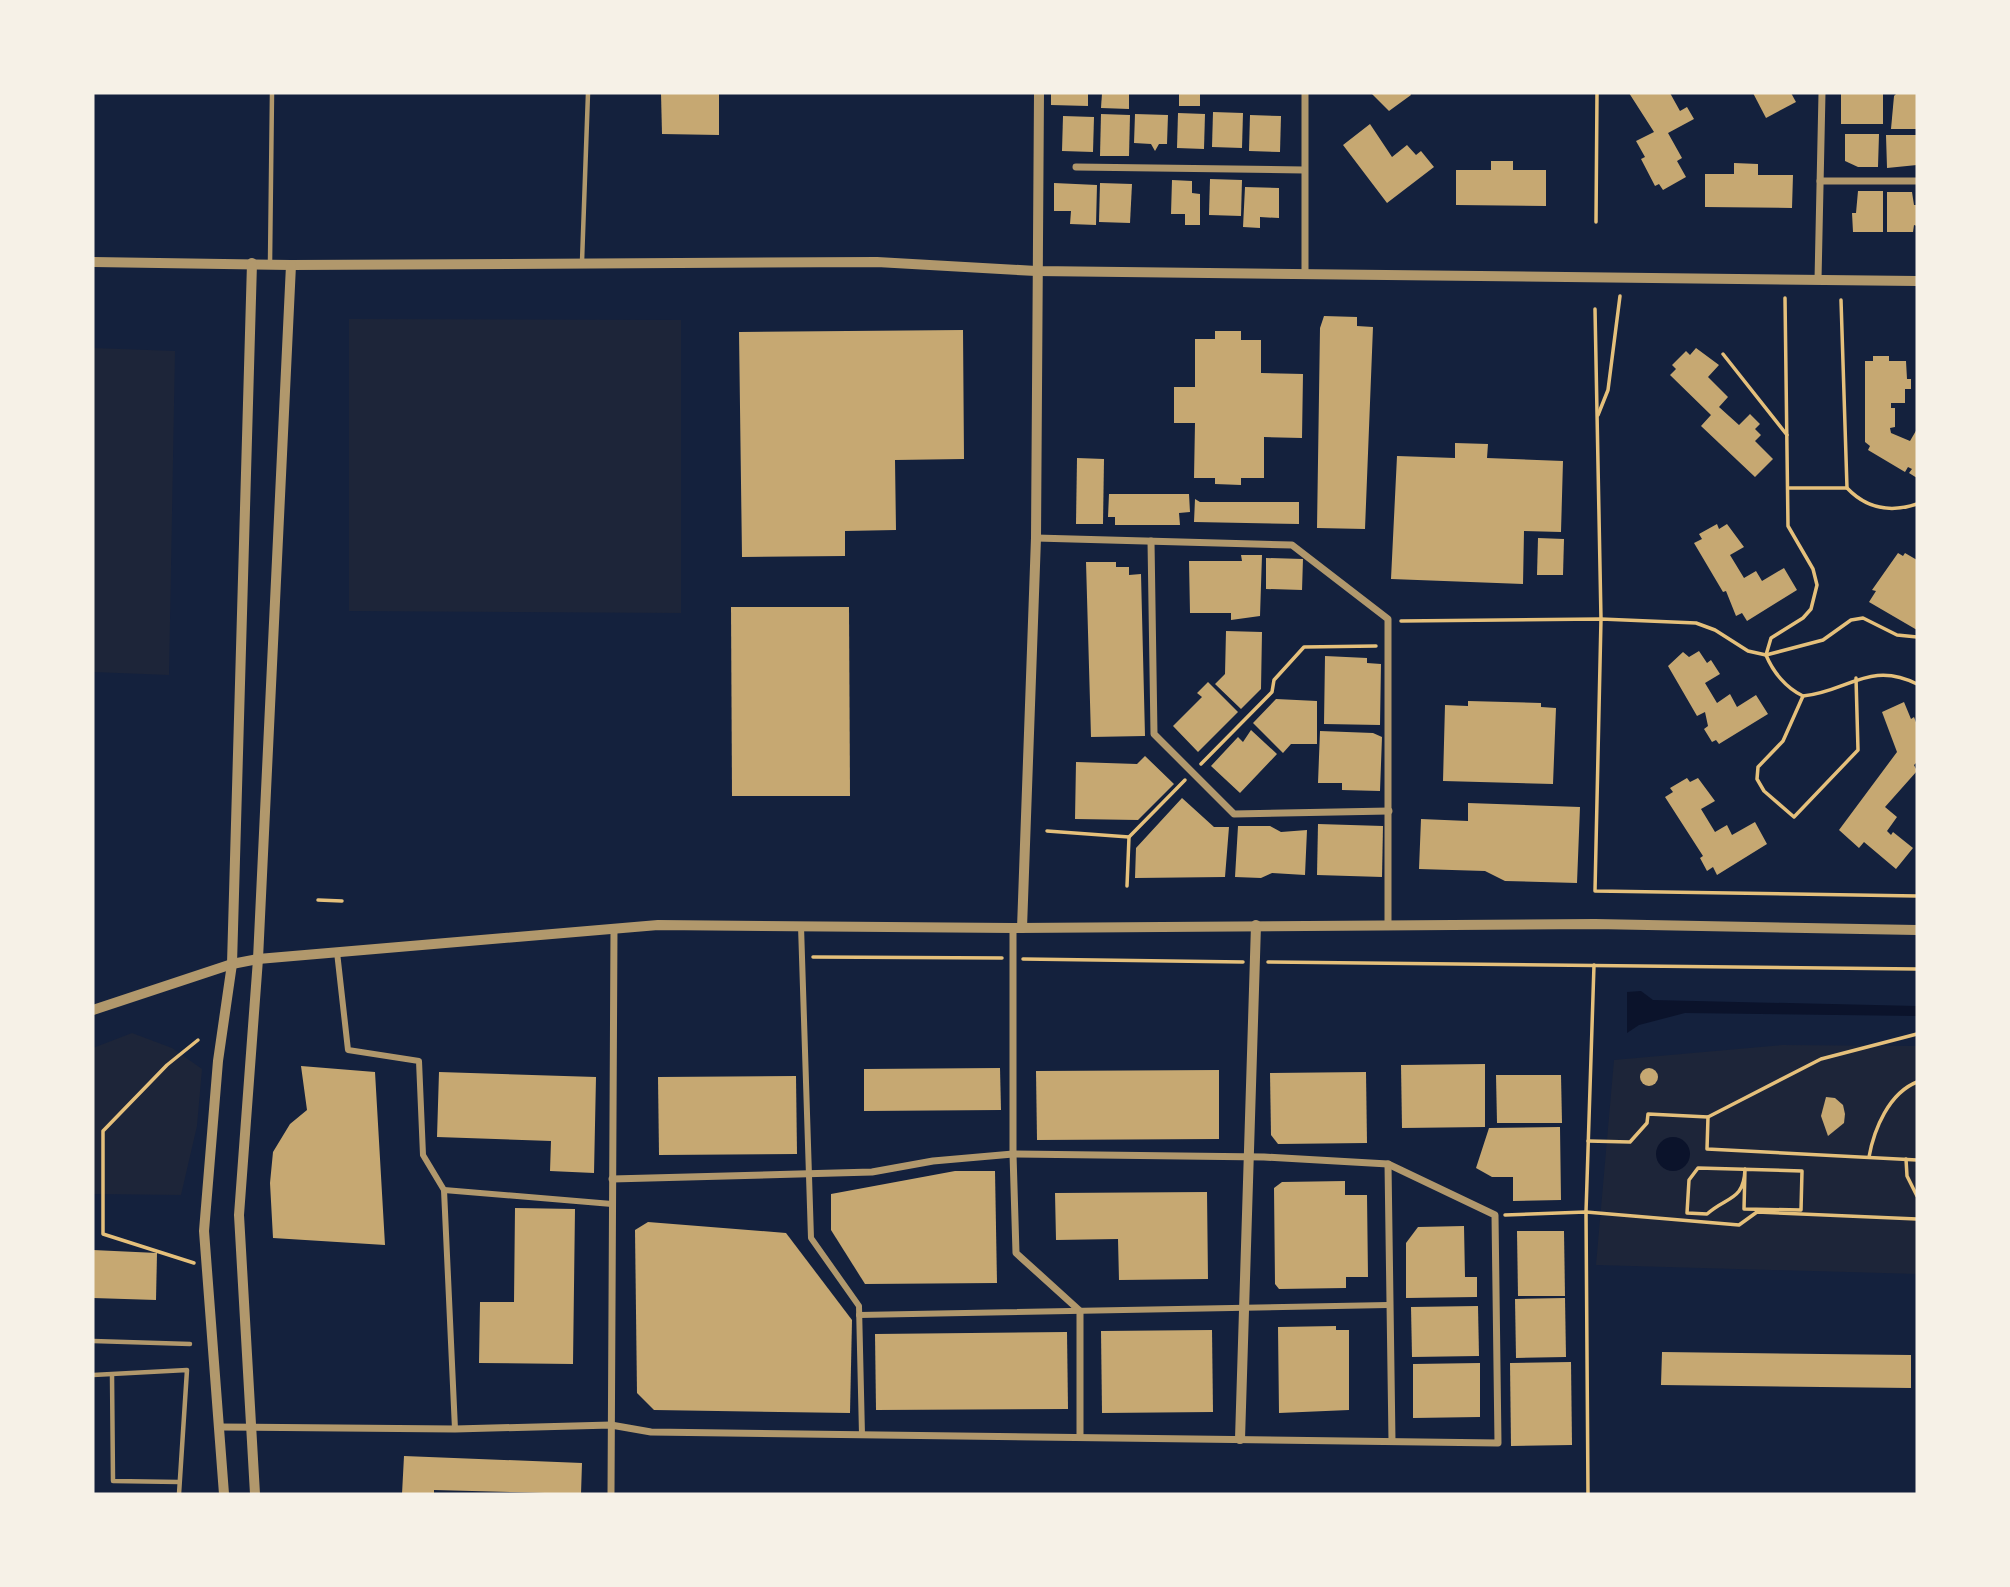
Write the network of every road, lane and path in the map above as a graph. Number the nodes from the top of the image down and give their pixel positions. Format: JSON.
{"nodes":[{"id":1,"x":272,"y":93,"type":"edge"},
{"id":2,"x":588,"y":93,"type":"edge"},
{"id":3,"x":1039,"y":93,"type":"edge"},
{"id":4,"x":1305,"y":93,"type":"edge"},
{"id":5,"x":1597,"y":93,"type":"edge"},
{"id":6,"x":1822,"y":93,"type":"edge"},
{"id":7,"x":1076,"y":167,"type":"dead end"},
{"id":8,"x":1304,"y":170,"type":"junction"},
{"id":9,"x":1820,"y":181,"type":"junction"},
{"id":10,"x":1917,"y":181,"type":"edge"},
{"id":11,"x":1596,"y":222,"type":"dead end"},
{"id":12,"x":93,"y":262,"type":"edge"},
{"id":13,"x":252,"y":263,"type":"junction"},
{"id":14,"x":582,"y":263,"type":"junction"},
{"id":15,"x":270,"y":264,"type":"junction"},
{"id":16,"x":291,"y":265,"type":"junction"},
{"id":17,"x":1036,"y":271,"type":"junction"},
{"id":18,"x":1305,"y":272,"type":"junction"},
{"id":19,"x":1818,"y":280,"type":"junction"},
{"id":20,"x":1917,"y":281,"type":"edge"},
{"id":21,"x":1619,"y":296,"type":"dead end"},
{"id":22,"x":1785,"y":299,"type":"dead end"},
{"id":23,"x":1841,"y":300,"type":"dead end"},
{"id":24,"x":1595,"y":309,"type":"dead end"},
{"id":25,"x":1723,"y":354,"type":"dead end"},
{"id":26,"x":1597,"y":417,"type":"junction"},
{"id":27,"x":1787,"y":436,"type":"junction"},
{"id":28,"x":1789,"y":488,"type":"junction"},
{"id":29,"x":1847,"y":488,"type":"junction"},
{"id":30,"x":1917,"y":504,"type":"edge"},
{"id":31,"x":1036,"y":538,"type":"junction"},
{"id":32,"x":1152,"y":541,"type":"junction"},
{"id":33,"x":1601,"y":619,"type":"junction"},
{"id":34,"x":1917,"y":638,"type":"edge"},
{"id":35,"x":1389,"y":647,"type":"junction"},
{"id":36,"x":1766,"y":655,"type":"junction"},
{"id":37,"x":1856,"y":678,"type":"junction"},
{"id":38,"x":1917,"y":684,"type":"edge"},
{"id":39,"x":1803,"y":696,"type":"junction"},
{"id":40,"x":1193,"y":772,"type":"junction"},
{"id":41,"x":1389,"y":811,"type":"junction"},
{"id":42,"x":1047,"y":831,"type":"dead end"},
{"id":43,"x":1129,"y":837,"type":"junction"},
{"id":44,"x":1122,"y":859,"type":"dead end"},
{"id":45,"x":1128,"y":859,"type":"junction"},
{"id":46,"x":1127,"y":886,"type":"dead end"},
{"id":47,"x":1917,"y":896,"type":"edge"},
{"id":48,"x":318,"y":900,"type":"dead end"},
{"id":49,"x":342,"y":901,"type":"dead end"},
{"id":50,"x":1256,"y":925,"type":"junction"},
{"id":51,"x":1388,"y":925,"type":"junction"},
{"id":52,"x":801,"y":926,"type":"junction"},
{"id":53,"x":1018,"y":928,"type":"junction"},
{"id":54,"x":614,"y":929,"type":"junction"},
{"id":55,"x":1917,"y":930,"type":"edge"},
{"id":56,"x":337,"y":951,"type":"junction"},
{"id":57,"x":802,"y":957,"type":"junction"},
{"id":58,"x":1013,"y":958,"type":"junction"},
{"id":59,"x":258,"y":959,"type":"junction"},
{"id":60,"x":1255,"y":962,"type":"junction"},
{"id":61,"x":232,"y":964,"type":"junction"},
{"id":62,"x":1594,"y":965,"type":"junction"},
{"id":63,"x":1917,"y":969,"type":"edge"},
{"id":64,"x":93,"y":1010,"type":"edge"},
{"id":65,"x":1917,"y":1034,"type":"edge"},
{"id":66,"x":198,"y":1041,"type":"dead end"},
{"id":67,"x":1917,"y":1082,"type":"edge"},
{"id":68,"x":1708,"y":1117,"type":"junction"},
{"id":69,"x":1588,"y":1141,"type":"junction"},
{"id":70,"x":1013,"y":1154,"type":"junction"},
{"id":71,"x":1247,"y":1156,"type":"junction"},
{"id":72,"x":1869,"y":1157,"type":"junction"},
{"id":73,"x":1906,"y":1159,"type":"junction"},
{"id":74,"x":1917,"y":1160,"type":"edge"},
{"id":75,"x":1388,"y":1164,"type":"junction"},
{"id":76,"x":1745,"y":1169,"type":"junction"},
{"id":77,"x":807,"y":1171,"type":"junction"},
{"id":78,"x":612,"y":1180,"type":"junction"},
{"id":79,"x":1744,"y":1180,"type":"junction"},
{"id":80,"x":444,"y":1189,"type":"junction"},
{"id":81,"x":1917,"y":1196,"type":"edge"},
{"id":82,"x":612,"y":1204,"type":"junction"},
{"id":83,"x":1586,"y":1212,"type":"junction"},
{"id":84,"x":1495,"y":1215,"type":"junction"},
{"id":85,"x":1917,"y":1219,"type":"edge"},
{"id":86,"x":200,"y":1265,"type":"dead end"},
{"id":87,"x":1388,"y":1305,"type":"junction"},
{"id":88,"x":1244,"y":1309,"type":"junction"},
{"id":89,"x":1080,"y":1311,"type":"junction"},
{"id":90,"x":859,"y":1315,"type":"junction"},
{"id":91,"x":93,"y":1342,"type":"edge"},
{"id":92,"x":190,"y":1344,"type":"dead end"},
{"id":93,"x":93,"y":1375,"type":"edge"},
{"id":94,"x":112,"y":1375,"type":"junction"},
{"id":95,"x":253,"y":1425,"type":"junction"},
{"id":96,"x":611,"y":1425,"type":"junction"},
{"id":97,"x":220,"y":1427,"type":"junction"},
{"id":98,"x":455,"y":1429,"type":"junction"},
{"id":99,"x":862,"y":1435,"type":"junction"},
{"id":100,"x":1080,"y":1437,"type":"junction"},
{"id":101,"x":1240,"y":1439,"type":"junction"},
{"id":102,"x":1392,"y":1441,"type":"junction"},
{"id":103,"x":179,"y":1482,"type":"junction"},
{"id":104,"x":179,"y":1494,"type":"edge"},
{"id":105,"x":224,"y":1494,"type":"edge"},
{"id":106,"x":255,"y":1494,"type":"edge"},
{"id":107,"x":611,"y":1494,"type":"edge"},
{"id":108,"x":1588,"y":1494,"type":"edge"}],
"edges":[{"from":1,"to":15,"type":"lane"},
{"from":2,"to":14,"type":"lane"},
{"from":3,"to":17,"type":"street"},
{"from":4,"to":8,"type":"street"},
{"from":5,"to":11,"type":"path"},
{"from":6,"to":9,"type":"street"},
{"from":7,"to":8,"type":"street"},
{"from":8,"to":18,"type":"street"},
{"from":9,"to":10,"type":"street"},
{"from":9,"to":19,"type":"street"},
{"from":12,"to":13,"type":"street"},
{"from":13,"to":15,"type":"street"},
{"from":13,"to":61,"type":"street"},
{"from":14,"to":16,"type":"street"},
{"from":14,"to":17,"type":"street"},
{"from":15,"to":16,"type":"street"},
{"from":16,"to":59,"type":"street"},
{"from":17,"to":18,"type":"street"},
{"from":17,"to":31,"type":"street"},
{"from":18,"to":19,"type":"street"},
{"from":19,"to":20,"type":"street"},
{"from":21,"to":26,"type":"path"},
{"from":22,"to":27,"type":"path"},
{"from":23,"to":29,"type":"path"},
{"from":24,"to":26,"type":"path"},
{"from":25,"to":27,"type":"path"},
{"from":26,"to":33,"type":"path"},
{"from":27,"to":28,"type":"path"},
{"from":28,"to":29,"type":"path"},
{"from":28,"to":36,"type":"path"},
{"from":29,"to":30,"type":"path"},
{"from":31,"to":32,"type":"street"},
{"from":31,"to":53,"type":"street"},
{"from":32,"to":35,"type":"street"},
{"from":32,"to":40,"type":"street"},
{"from":33,"to":35,"type":"path"},
{"from":33,"to":36,"type":"path"},
{"from":33,"to":47,"type":"path"},
{"from":34,"to":36,"type":"path"},
{"from":35,"to":40,"type":"path"},
{"from":35,"to":41,"type":"street"},
{"from":36,"to":39,"type":"path"},
{"from":37,"to":38,"type":"path"},
{"from":37,"to":39,"type":"path"},
{"from":37,"to":39,"type":"path"},
{"from":40,"to":41,"type":"street"},
{"from":40,"to":43,"type":"path"},
{"from":41,"to":51,"type":"street"},
{"from":42,"to":43,"type":"path"},
{"from":43,"to":45,"type":"path"},
{"from":44,"to":45,"type":"path"},
{"from":45,"to":46,"type":"path"},
{"from":48,"to":49,"type":"path"},
{"from":50,"to":51,"type":"street"},
{"from":50,"to":53,"type":"street"},
{"from":50,"to":60,"type":"street"},
{"from":51,"to":55,"type":"street"},
{"from":52,"to":53,"type":"street"},
{"from":52,"to":54,"type":"street"},
{"from":52,"to":57,"type":"street"},
{"from":53,"to":58,"type":"street"},
{"from":54,"to":56,"type":"street"},
{"from":54,"to":78,"type":"street"},
{"from":56,"to":59,"type":"street"},
{"from":56,"to":80,"type":"street"},
{"from":57,"to":58,"type":"path"},
{"from":57,"to":77,"type":"street"},
{"from":58,"to":60,"type":"path"},
{"from":58,"to":70,"type":"street"},
{"from":59,"to":61,"type":"street"},
{"from":59,"to":95,"type":"street"},
{"from":60,"to":62,"type":"path"},
{"from":60,"to":71,"type":"street"},
{"from":61,"to":64,"type":"street"},
{"from":61,"to":97,"type":"street"},
{"from":62,"to":63,"type":"path"},
{"from":62,"to":69,"type":"path"},
{"from":65,"to":68,"type":"path"},
{"from":66,"to":86,"type":"path"},
{"from":67,"to":72,"type":"path"},
{"from":68,"to":69,"type":"path"},
{"from":68,"to":72,"type":"path"},
{"from":69,"to":83,"type":"path"},
{"from":70,"to":71,"type":"street"},
{"from":70,"to":77,"type":"street"},
{"from":70,"to":89,"type":"street"},
{"from":71,"to":75,"type":"street"},
{"from":71,"to":88,"type":"street"},
{"from":72,"to":73,"type":"path"},
{"from":73,"to":74,"type":"path"},
{"from":73,"to":81,"type":"path"},
{"from":75,"to":84,"type":"street"},
{"from":75,"to":87,"type":"street"},
{"from":76,"to":79,"type":"path"},
{"from":76,"to":79,"type":"path"},
{"from":76,"to":79,"type":"path"},
{"from":77,"to":78,"type":"street"},
{"from":77,"to":90,"type":"street"},
{"from":78,"to":82,"type":"street"},
{"from":80,"to":82,"type":"street"},
{"from":80,"to":98,"type":"street"},
{"from":82,"to":96,"type":"street"},
{"from":83,"to":84,"type":"path"},
{"from":83,"to":85,"type":"path"},
{"from":83,"to":108,"type":"path"},
{"from":84,"to":102,"type":"street"},
{"from":87,"to":88,"type":"street"},
{"from":87,"to":102,"type":"street"},
{"from":88,"to":89,"type":"street"},
{"from":88,"to":101,"type":"street"},
{"from":89,"to":90,"type":"street"},
{"from":89,"to":100,"type":"street"},
{"from":90,"to":99,"type":"street"},
{"from":91,"to":92,"type":"lane"},
{"from":93,"to":94,"type":"lane"},
{"from":94,"to":103,"type":"lane"},
{"from":94,"to":103,"type":"lane"},
{"from":95,"to":97,"type":"street"},
{"from":95,"to":98,"type":"street"},
{"from":95,"to":106,"type":"street"},
{"from":96,"to":98,"type":"street"},
{"from":96,"to":99,"type":"street"},
{"from":96,"to":107,"type":"street"},
{"from":97,"to":105,"type":"street"},
{"from":99,"to":100,"type":"street"},
{"from":100,"to":101,"type":"street"},
{"from":101,"to":102,"type":"street"},
{"from":103,"to":104,"type":"lane"}]}
